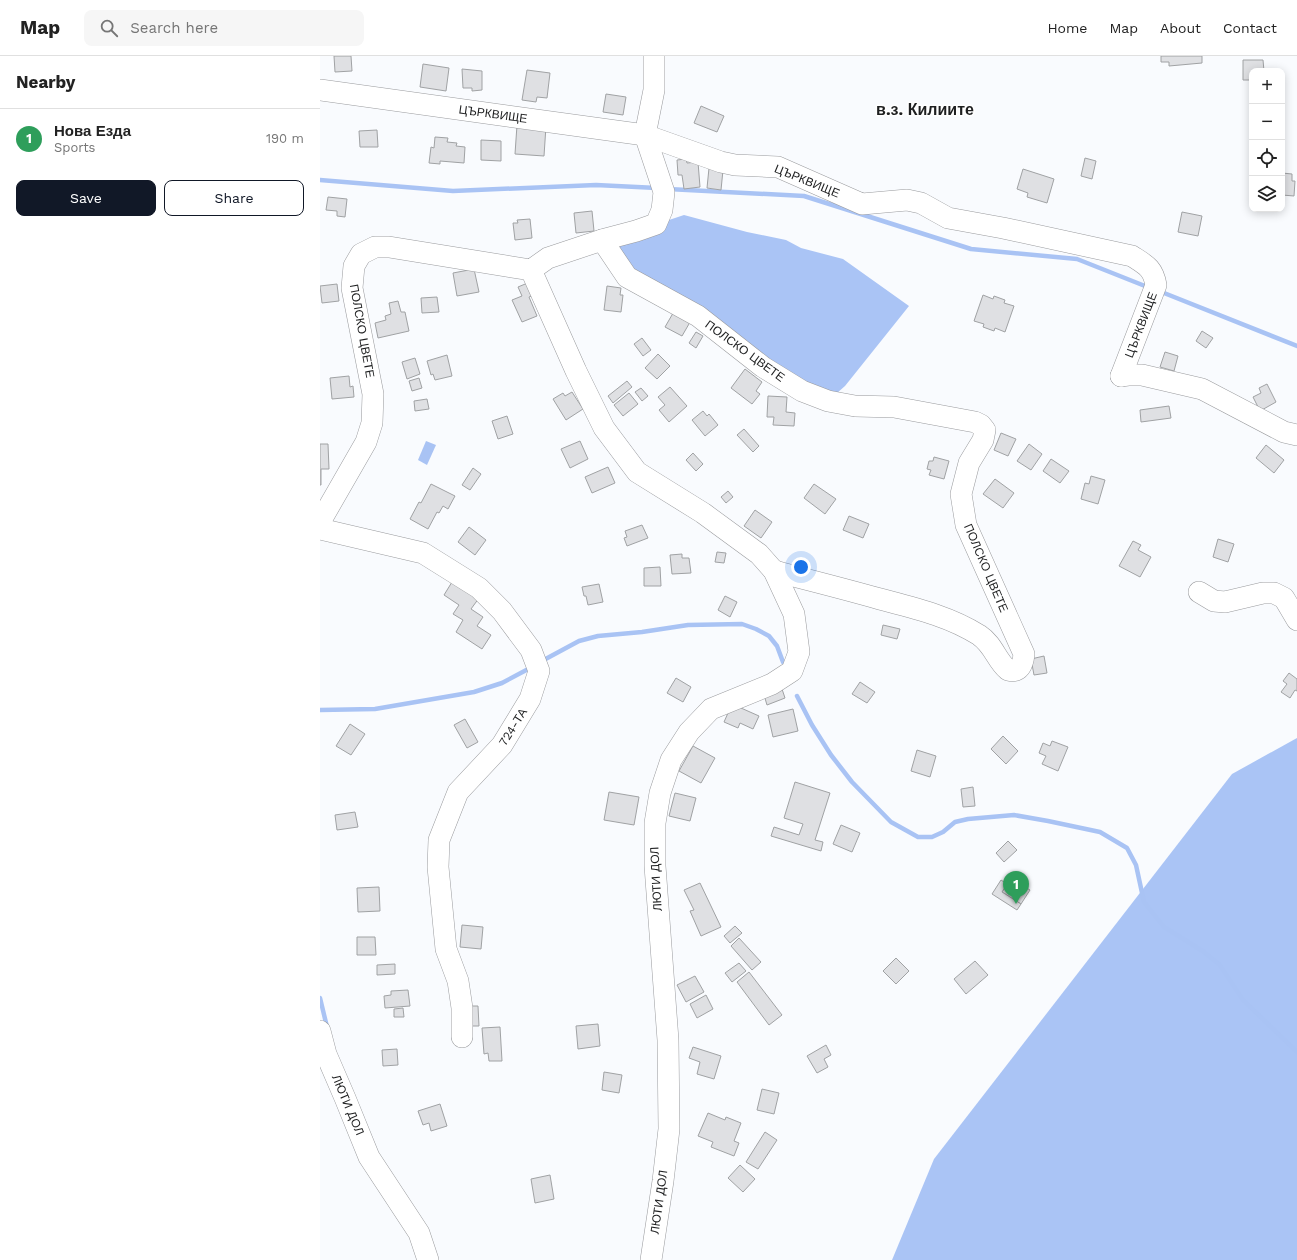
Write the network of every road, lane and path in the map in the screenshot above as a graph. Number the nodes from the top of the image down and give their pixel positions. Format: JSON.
{"nodes":[{"id":1,"x":654,"y":56,"type":"edge"},
{"id":2,"x":320,"y":90,"type":"edge"},
{"id":3,"x":645,"y":135,"type":"junction"},
{"id":4,"x":602,"y":240,"type":"junction"},
{"id":5,"x":531,"y":270,"type":"junction"},
{"id":6,"x":1297,"y":435,"type":"edge"},
{"id":7,"x":320,"y":522,"type":"edge"},
{"id":8,"x":320,"y":529,"type":"edge"},
{"id":9,"x":774,"y":571,"type":"junction"},
{"id":10,"x":1199,"y":592,"type":"dead end"},
{"id":11,"x":1297,"y":620,"type":"edge"},
{"id":12,"x":320,"y":1031,"type":"edge"},
{"id":13,"x":462,"y":1037,"type":"dead end"},
{"id":14,"x":428,"y":1260,"type":"edge"},
{"id":15,"x":651,"y":1260,"type":"edge"}],
"edges":[{"from":1,"to":3,"type":"street"},
{"from":2,"to":3,"type":"street","name":"ЦЪРКВИЩЕ"},
{"from":3,"to":4,"type":"street"},
{"from":3,"to":6,"type":"street","name":"ЦЪРКВИЩЕ"},
{"from":4,"to":5,"type":"street"},
{"from":4,"to":9,"type":"street","name":"ПОЛСКО ЦВЕТЕ"},
{"from":5,"to":7,"type":"street","name":"ПОЛСКО ЦВЕТЕ"},
{"from":5,"to":9,"type":"street"},
{"from":8,"to":13,"type":"street","name":"724-ТА"},
{"from":9,"to":15,"type":"street","name":"ЛЮТИ ДОЛ"},
{"from":10,"to":11,"type":"street"},
{"from":12,"to":14,"type":"street","name":"ЛЮТИ ДОЛ"}]}
